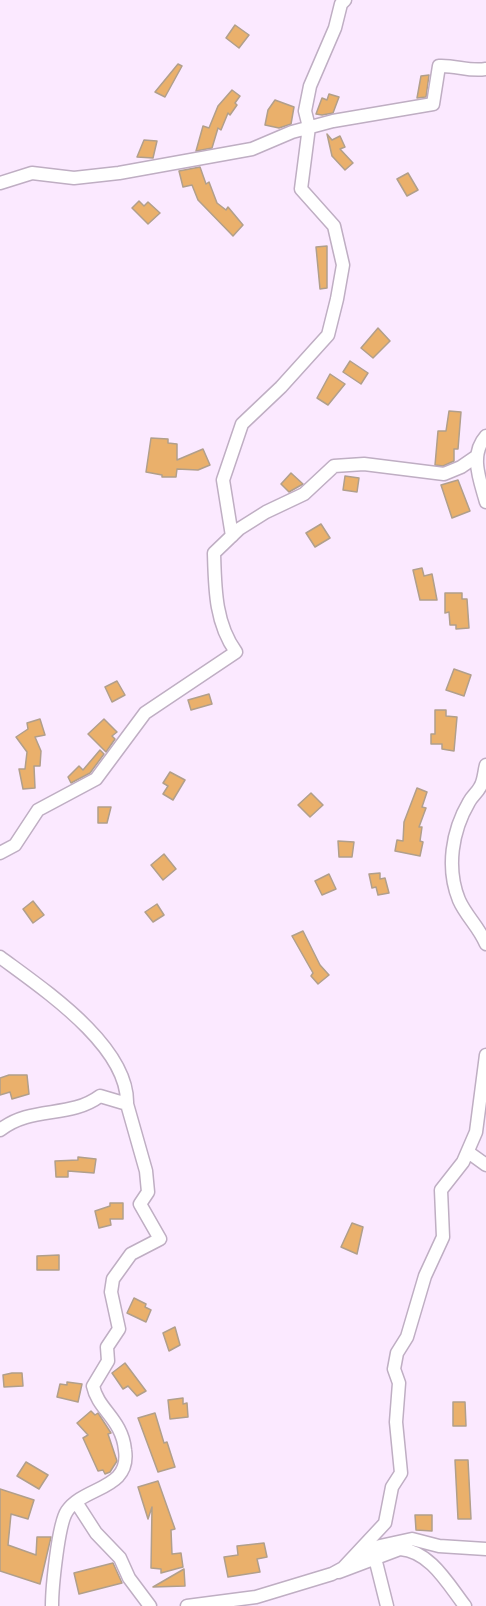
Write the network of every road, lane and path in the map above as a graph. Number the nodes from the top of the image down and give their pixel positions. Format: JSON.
{"nodes":[{"id":1,"x":345,"y":0,"type":"edge"},
{"id":2,"x":486,"y":69,"type":"edge"},
{"id":3,"x":309,"y":127,"type":"junction"},
{"id":4,"x":0,"y":183,"type":"edge"},
{"id":5,"x":486,"y":435,"type":"edge"},
{"id":6,"x":477,"y":456,"type":"junction"},
{"id":7,"x":486,"y":502,"type":"edge"},
{"id":8,"x":232,"y":536,"type":"junction"},
{"id":9,"x":486,"y":765,"type":"edge"},
{"id":10,"x":0,"y":854,"type":"edge"},
{"id":11,"x":486,"y":944,"type":"edge"},
{"id":12,"x":0,"y":957,"type":"edge"},
{"id":13,"x":486,"y":1055,"type":"edge"},
{"id":14,"x":127,"y":1104,"type":"junction"},
{"id":15,"x":0,"y":1130,"type":"edge"},
{"id":16,"x":468,"y":1152,"type":"junction"},
{"id":17,"x":486,"y":1165,"type":"edge"},
{"id":18,"x":76,"y":1502,"type":"junction"},
{"id":19,"x":486,"y":1549,"type":"edge"},
{"id":20,"x":375,"y":1558,"type":"junction"},
{"id":21,"x":338,"y":1571,"type":"junction"},
{"id":22,"x":52,"y":1606,"type":"edge"},
{"id":23,"x":150,"y":1606,"type":"edge"},
{"id":24,"x":187,"y":1606,"type":"edge"},
{"id":25,"x":387,"y":1606,"type":"edge"},
{"id":26,"x":465,"y":1606,"type":"edge"}],
"edges":[{"from":1,"to":3,"type":"street"},
{"from":2,"to":3,"type":"street"},
{"from":3,"to":4,"type":"street"},
{"from":3,"to":8,"type":"street"},
{"from":5,"to":6,"type":"street"},
{"from":6,"to":7,"type":"street"},
{"from":6,"to":8,"type":"street"},
{"from":8,"to":10,"type":"street"},
{"from":9,"to":11,"type":"street"},
{"from":12,"to":14,"type":"street"},
{"from":13,"to":16,"type":"street"},
{"from":14,"to":15,"type":"street"},
{"from":14,"to":18,"type":"street"},
{"from":16,"to":17,"type":"street"},
{"from":16,"to":21,"type":"street"},
{"from":18,"to":22,"type":"street"},
{"from":18,"to":23,"type":"street"},
{"from":19,"to":21,"type":"street"},
{"from":20,"to":21,"type":"street"},
{"from":20,"to":25,"type":"street"},
{"from":20,"to":26,"type":"street"},
{"from":21,"to":24,"type":"street"}]}
